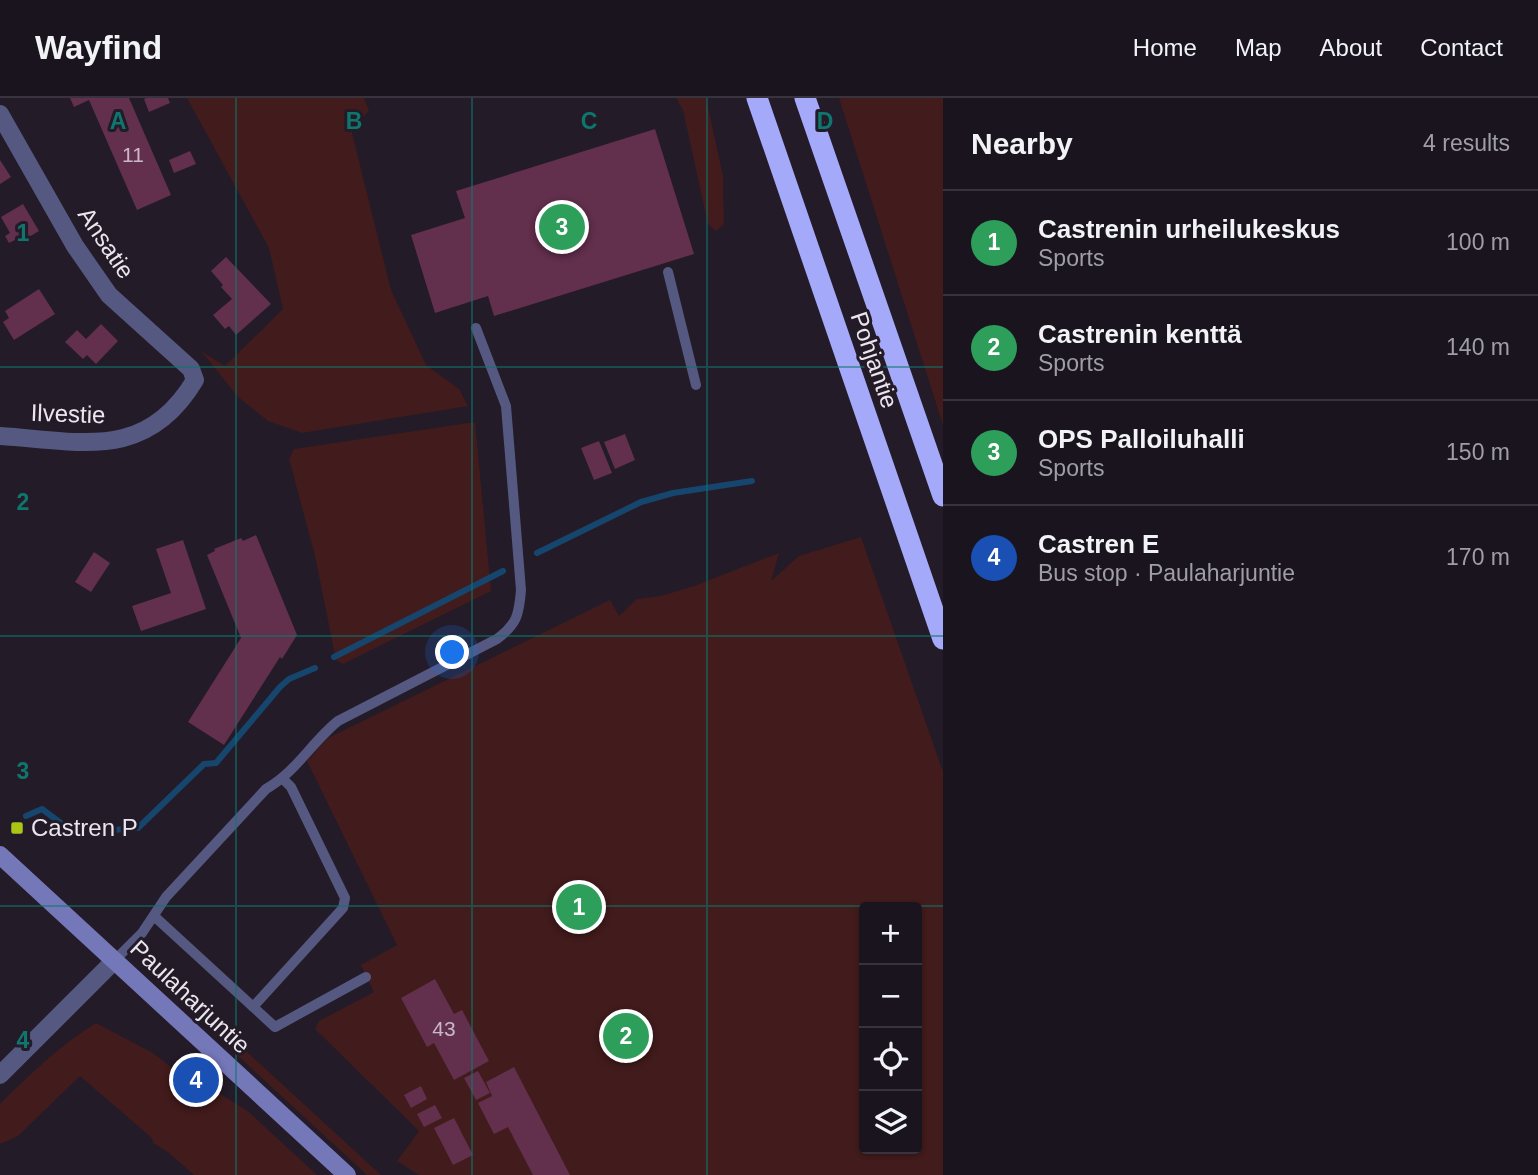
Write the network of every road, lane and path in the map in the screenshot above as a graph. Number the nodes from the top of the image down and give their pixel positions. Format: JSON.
{"nodes":[{"id":1,"x":757,"y":98,"type":"edge"},
{"id":2,"x":805,"y":98,"type":"edge"},
{"id":3,"x":0,"y":114,"type":"edge"},
{"id":4,"x":668,"y":272,"type":"dead end"},
{"id":5,"x":476,"y":328,"type":"dead end"},
{"id":6,"x":195,"y":380,"type":"joint"},
{"id":7,"x":696,"y":385,"type":"dead end"},
{"id":8,"x":0,"y":436,"type":"edge"},
{"id":9,"x":943,"y":496,"type":"edge"},
{"id":10,"x":943,"y":639,"type":"edge"},
{"id":11,"x":283,"y":779,"type":"junction"},
{"id":12,"x":0,"y":855,"type":"edge"},
{"id":13,"x":155,"y":916,"type":"junction"},
{"id":14,"x":115,"y":960,"type":"junction"},
{"id":15,"x":366,"y":977,"type":"dead end"},
{"id":16,"x":253,"y":1007,"type":"junction"},
{"id":17,"x":0,"y":1075,"type":"edge"},
{"id":18,"x":347,"y":1175,"type":"edge"}],
"edges":[{"from":1,"to":10,"type":"highway","name":"Pohjantie"},
{"from":2,"to":9,"type":"highway","name":"Pohjantie"},
{"from":3,"to":6,"type":"street","name":"Ansatie"},
{"from":4,"to":7,"type":"lane"},
{"from":5,"to":11,"type":"lane"},
{"from":6,"to":8,"type":"street","name":"Ilvestie"},
{"from":11,"to":13,"type":"lane"},
{"from":11,"to":16,"type":"lane"},
{"from":12,"to":14,"type":"street","name":"Paulaharjuntie"},
{"from":13,"to":14,"type":"lane"},
{"from":13,"to":16,"type":"lane"},
{"from":14,"to":17,"type":"street"},
{"from":14,"to":18,"type":"street","name":"Paulaharjuntie"},
{"from":15,"to":16,"type":"lane"}]}
